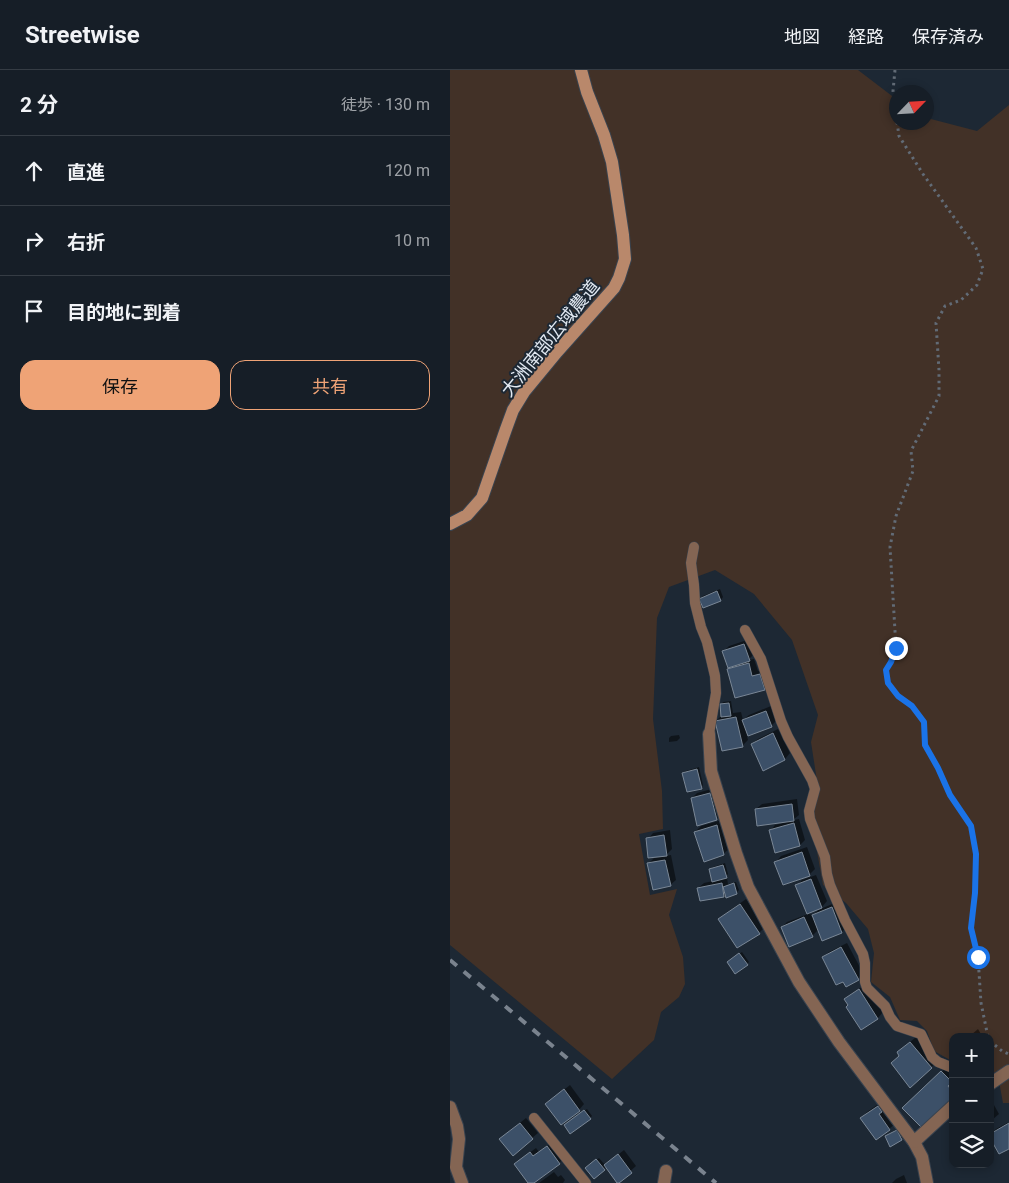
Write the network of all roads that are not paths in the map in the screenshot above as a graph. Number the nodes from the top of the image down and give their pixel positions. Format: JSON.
{"nodes":[{"id":1,"x":581,"y":70,"type":"edge"},
{"id":2,"x":450,"y":524,"type":"edge"},
{"id":3,"x":694,"y":547,"type":"dead end"},
{"id":4,"x":745,"y":630,"type":"dead end"},
{"id":5,"x":709,"y":734,"type":"joint"},
{"id":6,"x":949,"y":1066,"type":"edge"},
{"id":7,"x":1009,"y":1071,"type":"edge"},
{"id":8,"x":994,"y":1081,"type":"edge"},
{"id":9,"x":450,"y":1107,"type":"edge"},
{"id":10,"x":949,"y":1110,"type":"edge"},
{"id":11,"x":534,"y":1118,"type":"dead end"},
{"id":12,"x":914,"y":1142,"type":"junction"},
{"id":13,"x":462,"y":1183,"type":"edge"},
{"id":14,"x":586,"y":1183,"type":"edge"},
{"id":15,"x":927,"y":1183,"type":"edge"}],
"edges":[{"from":1,"to":2,"type":"street","name":"大洲南部広域農道"},
{"from":3,"to":5,"type":"lane"},
{"from":4,"to":6,"type":"lane"},
{"from":5,"to":12,"type":"street"},
{"from":7,"to":8,"type":"street"},
{"from":9,"to":13,"type":"street"},
{"from":10,"to":12,"type":"street"},
{"from":11,"to":14,"type":"lane"},
{"from":12,"to":15,"type":"street"}]}
